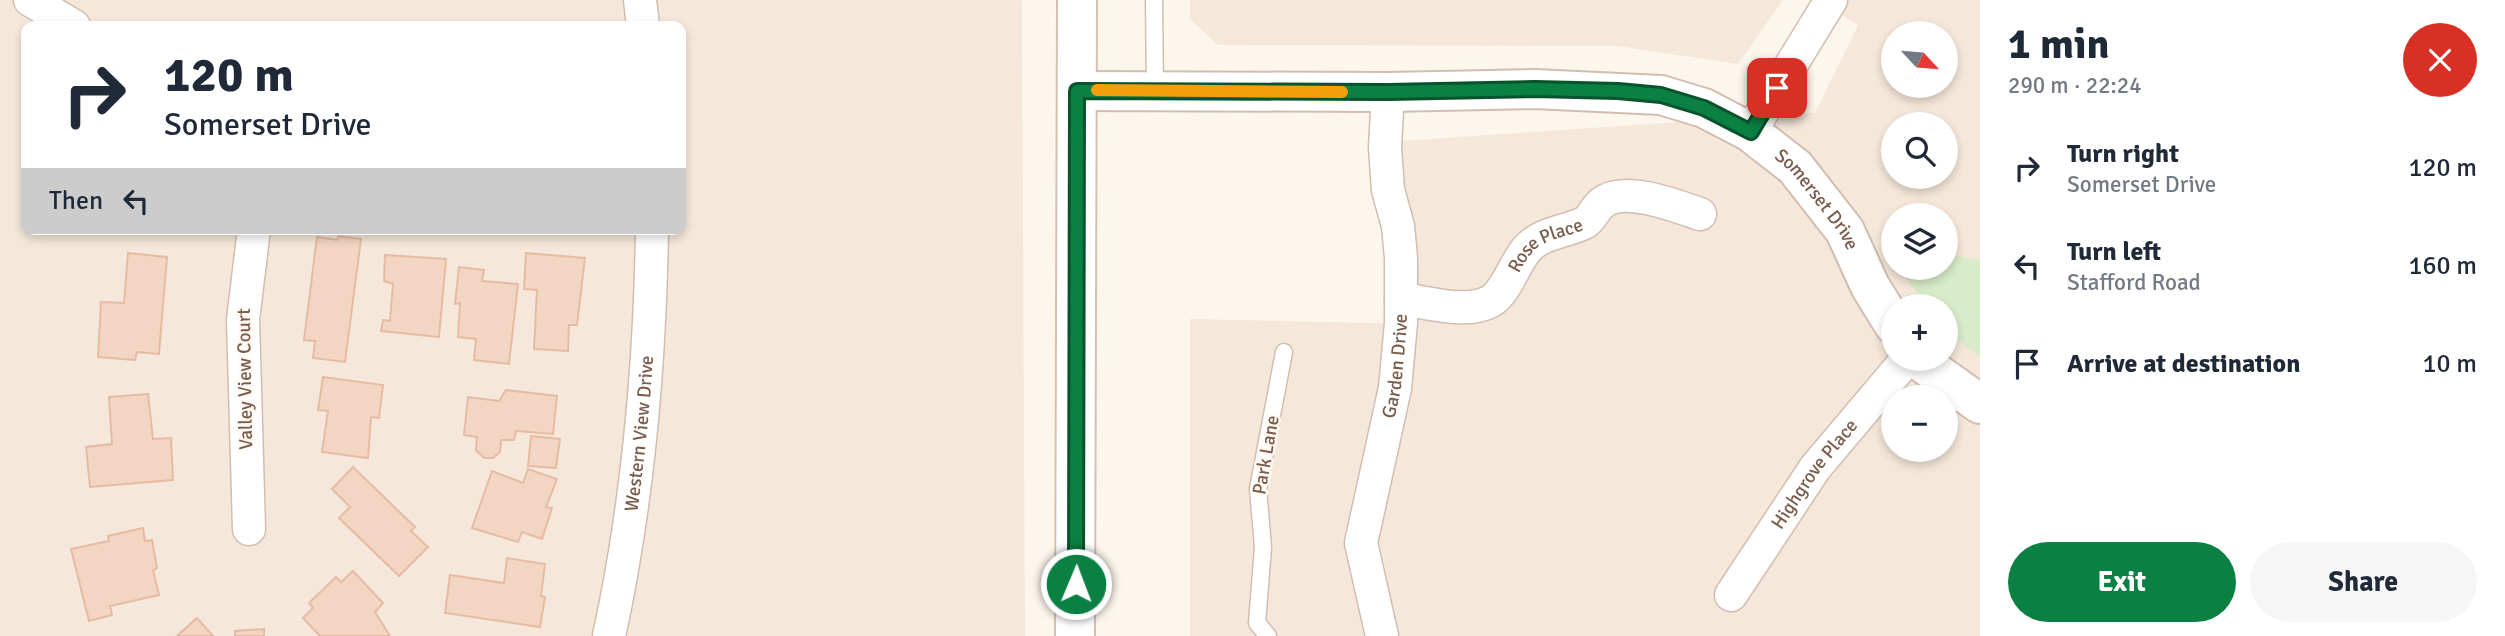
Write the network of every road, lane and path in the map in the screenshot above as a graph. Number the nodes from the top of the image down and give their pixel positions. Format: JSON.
{"nodes":[{"id":1,"x":30,"y":0,"type":"edge"},
{"id":2,"x":640,"y":0,"type":"edge"},
{"id":3,"x":1077,"y":0,"type":"edge"},
{"id":4,"x":1154,"y":0,"type":"edge"},
{"id":5,"x":1831,"y":0,"type":"edge"},
{"id":6,"x":66,"y":21,"type":"edge"},
{"id":7,"x":642,"y":21,"type":"edge"},
{"id":8,"x":1155,"y":90,"type":"junction"},
{"id":9,"x":1077,"y":91,"type":"junction"},
{"id":10,"x":1388,"y":92,"type":"junction"},
{"id":11,"x":1751,"y":132,"type":"junction"},
{"id":12,"x":1699,"y":214,"type":"dead end"},
{"id":13,"x":253,"y":235,"type":"edge"},
{"id":14,"x":652,"y":235,"type":"edge"},
{"id":15,"x":1401,"y":299,"type":"junction"},
{"id":16,"x":1881,"y":301,"type":"edge"},
{"id":17,"x":1284,"y":352,"type":"dead end"},
{"id":18,"x":1897,"y":371,"type":"edge"},
{"id":19,"x":1934,"y":371,"type":"edge"},
{"id":20,"x":1980,"y":404,"type":"edge"},
{"id":21,"x":249,"y":530,"type":"dead end"},
{"id":22,"x":1731,"y":595,"type":"dead end"},
{"id":23,"x":1376,"y":634,"type":"edge"},
{"id":24,"x":609,"y":636,"type":"edge"},
{"id":25,"x":1075,"y":636,"type":"edge"},
{"id":26,"x":1268,"y":636,"type":"edge"}],
"edges":[{"from":1,"to":6,"type":"street"},
{"from":2,"to":7,"type":"street"},
{"from":3,"to":9,"type":"street"},
{"from":4,"to":8,"type":"lane"},
{"from":5,"to":11,"type":"street"},
{"from":8,"to":9,"type":"street","name":"Somerset Drive"},
{"from":8,"to":10,"type":"street","name":"Somerset Drive"},
{"from":9,"to":25,"type":"street"},
{"from":10,"to":11,"type":"street","name":"Somerset Drive"},
{"from":10,"to":15,"type":"street","name":"Garden Drive"},
{"from":11,"to":16,"type":"street","name":"Somerset Drive"},
{"from":12,"to":15,"type":"street","name":"Rose Place"},
{"from":13,"to":21,"type":"street","name":"Valley View Court"},
{"from":14,"to":24,"type":"street","name":"Western View Drive"},
{"from":15,"to":23,"type":"street","name":"Garden Drive"},
{"from":17,"to":26,"type":"lane","name":"Park Lane"},
{"from":18,"to":22,"type":"street","name":"Highgrove Place"},
{"from":19,"to":20,"type":"street"}]}
